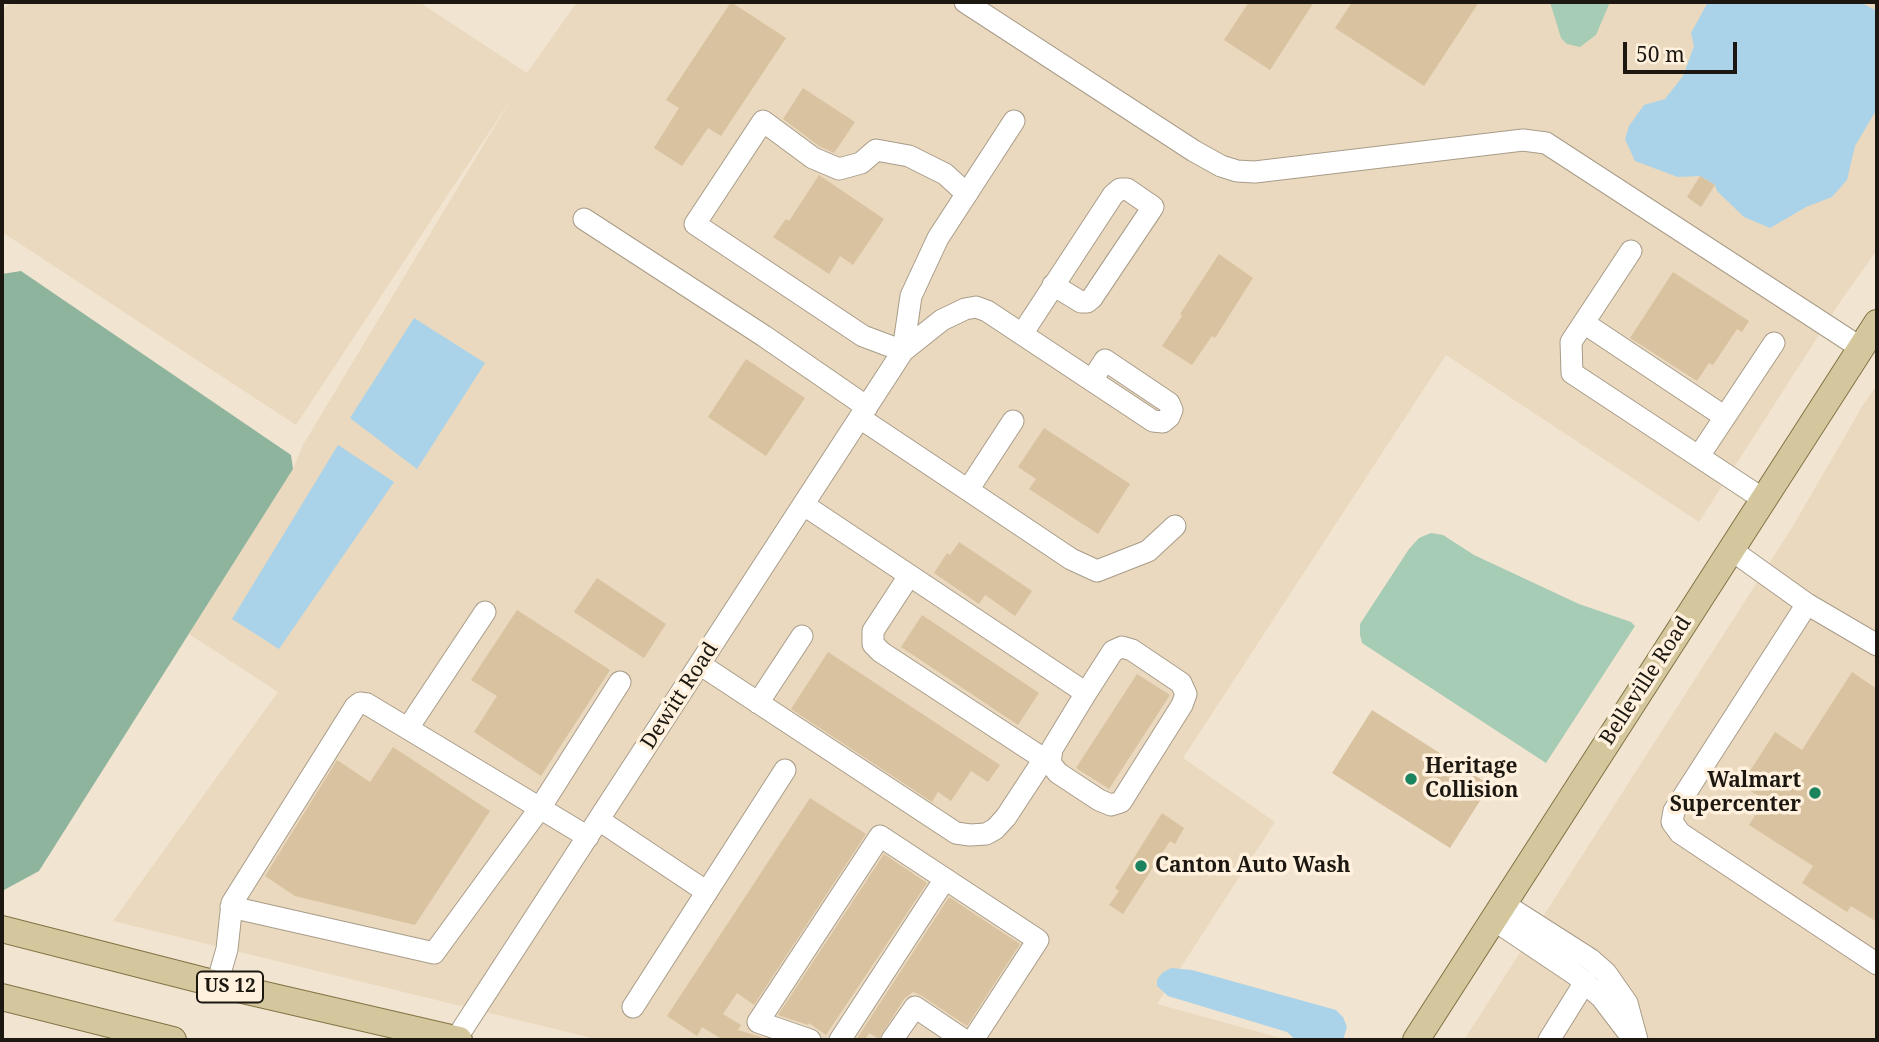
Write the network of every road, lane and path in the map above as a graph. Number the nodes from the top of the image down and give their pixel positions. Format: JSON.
{"nodes":[{"id":1,"x":965,"y":2,"type":"edge"},
{"id":2,"x":1014,"y":121,"type":"dead end"},
{"id":3,"x":967,"y":194,"type":"junction"},
{"id":4,"x":584,"y":219,"type":"dead end"},
{"id":5,"x":1631,"y":251,"type":"dead end"},
{"id":6,"x":1053,"y":285,"type":"junction"},
{"id":7,"x":1584,"y":323,"type":"junction"},
{"id":8,"x":1877,"y":323,"type":"edge"},
{"id":9,"x":1021,"y":334,"type":"junction"},
{"id":10,"x":1774,"y":343,"type":"dead end"},
{"id":11,"x":1861,"y":348,"type":"junction"},
{"id":12,"x":903,"y":351,"type":"junction"},
{"id":13,"x":1092,"y":380,"type":"dead end"},
{"id":14,"x":863,"y":412,"type":"junction"},
{"id":15,"x":1725,"y":417,"type":"junction"},
{"id":16,"x":1013,"y":421,"type":"dead end"},
{"id":17,"x":1699,"y":456,"type":"junction"},
{"id":18,"x":968,"y":490,"type":"junction"},
{"id":19,"x":1763,"y":499,"type":"junction"},
{"id":20,"x":804,"y":505,"type":"junction"},
{"id":21,"x":1175,"y":526,"type":"dead end"},
{"id":22,"x":1730,"y":550,"type":"junction"},
{"id":23,"x":909,"y":576,"type":"junction"},
{"id":24,"x":1807,"y":604,"type":"junction"},
{"id":25,"x":485,"y":612,"type":"dead end"},
{"id":26,"x":802,"y":636,"type":"dead end"},
{"id":27,"x":1877,"y":645,"type":"edge"},
{"id":28,"x":701,"y":665,"type":"junction"},
{"id":29,"x":620,"y":682,"type":"dead end"},
{"id":30,"x":1086,"y":693,"type":"junction"},
{"id":31,"x":758,"y":703,"type":"junction"},
{"id":32,"x":408,"y":728,"type":"junction"},
{"id":33,"x":1047,"y":760,"type":"junction"},
{"id":34,"x":785,"y":770,"type":"dead end"},
{"id":35,"x":540,"y":808,"type":"junction"},
{"id":36,"x":594,"y":829,"type":"junction"},
{"id":37,"x":945,"y":878,"type":"junction"},
{"id":38,"x":707,"y":892,"type":"junction"},
{"id":39,"x":231,"y":907,"type":"junction"},
{"id":40,"x":1499,"y":912,"type":"junction"},
{"id":41,"x":2,"y":929,"type":"edge"},
{"id":42,"x":1877,"y":964,"type":"edge"},
{"id":43,"x":1585,"y":982,"type":"junction"},
{"id":44,"x":217,"y":984,"type":"junction"},
{"id":45,"x":2,"y":997,"type":"edge"},
{"id":46,"x":633,"y":1007,"type":"dead end"},
{"id":47,"x":173,"y":1040,"type":"edge"},
{"id":48,"x":457,"y":1040,"type":"edge"},
{"id":49,"x":810,"y":1040,"type":"edge"},
{"id":50,"x":840,"y":1040,"type":"edge"},
{"id":51,"x":892,"y":1040,"type":"edge"},
{"id":52,"x":964,"y":1040,"type":"edge"},
{"id":53,"x":973,"y":1040,"type":"edge"},
{"id":54,"x":1416,"y":1040,"type":"edge"},
{"id":55,"x":1549,"y":1040,"type":"edge"},
{"id":56,"x":1635,"y":1040,"type":"edge"}],
"edges":[{"from":1,"to":11,"type":"street"},
{"from":2,"to":3,"type":"street"},
{"from":3,"to":12,"type":"street"},
{"from":3,"to":12,"type":"street"},
{"from":4,"to":14,"type":"street"},
{"from":5,"to":7,"type":"street"},
{"from":6,"to":6,"type":"street"},
{"from":6,"to":9,"type":"street"},
{"from":7,"to":15,"type":"street"},
{"from":7,"to":17,"type":"street"},
{"from":8,"to":11,"type":"main road","name":"Belleville Road"},
{"from":9,"to":12,"type":"street"},
{"from":9,"to":13,"type":"street"},
{"from":10,"to":15,"type":"street"},
{"from":11,"to":19,"type":"main road","name":"Belleville Road"},
{"from":12,"to":14,"type":"street","name":"Dewitt Road"},
{"from":14,"to":18,"type":"street"},
{"from":14,"to":20,"type":"street","name":"Dewitt Road"},
{"from":15,"to":17,"type":"street"},
{"from":16,"to":18,"type":"street"},
{"from":17,"to":19,"type":"street"},
{"from":18,"to":21,"type":"street"},
{"from":19,"to":22,"type":"main road","name":"Belleville Road"},
{"from":20,"to":23,"type":"street"},
{"from":20,"to":28,"type":"street","name":"Dewitt Road"},
{"from":22,"to":24,"type":"street"},
{"from":22,"to":40,"type":"main road","name":"Belleville Road"},
{"from":23,"to":30,"type":"street"},
{"from":23,"to":33,"type":"street"},
{"from":24,"to":27,"type":"street"},
{"from":24,"to":42,"type":"street"},
{"from":25,"to":32,"type":"street"},
{"from":26,"to":31,"type":"street"},
{"from":28,"to":31,"type":"street"},
{"from":28,"to":36,"type":"street","name":"Dewitt Road"},
{"from":29,"to":35,"type":"street"},
{"from":30,"to":33,"type":"street"},
{"from":30,"to":33,"type":"street"},
{"from":31,"to":33,"type":"street"},
{"from":32,"to":35,"type":"street"},
{"from":32,"to":39,"type":"street"},
{"from":34,"to":38,"type":"street"},
{"from":35,"to":36,"type":"street"},
{"from":35,"to":39,"type":"street"},
{"from":36,"to":38,"type":"street"},
{"from":36,"to":48,"type":"street","name":"Dewitt Road"},
{"from":37,"to":49,"type":"street"},
{"from":37,"to":50,"type":"street"},
{"from":37,"to":53,"type":"street"},
{"from":38,"to":46,"type":"street"},
{"from":39,"to":44,"type":"street"},
{"from":40,"to":43,"type":"street"},
{"from":40,"to":54,"type":"main road","name":"Belleville Road"},
{"from":40,"to":56,"type":"street"},
{"from":41,"to":44,"type":"main road","number":"US 12"},
{"from":43,"to":55,"type":"street"},
{"from":43,"to":56,"type":"street"},
{"from":44,"to":48,"type":"main road","number":"US 12"},
{"from":45,"to":47,"type":"main road"},
{"from":51,"to":52,"type":"street"}]}
